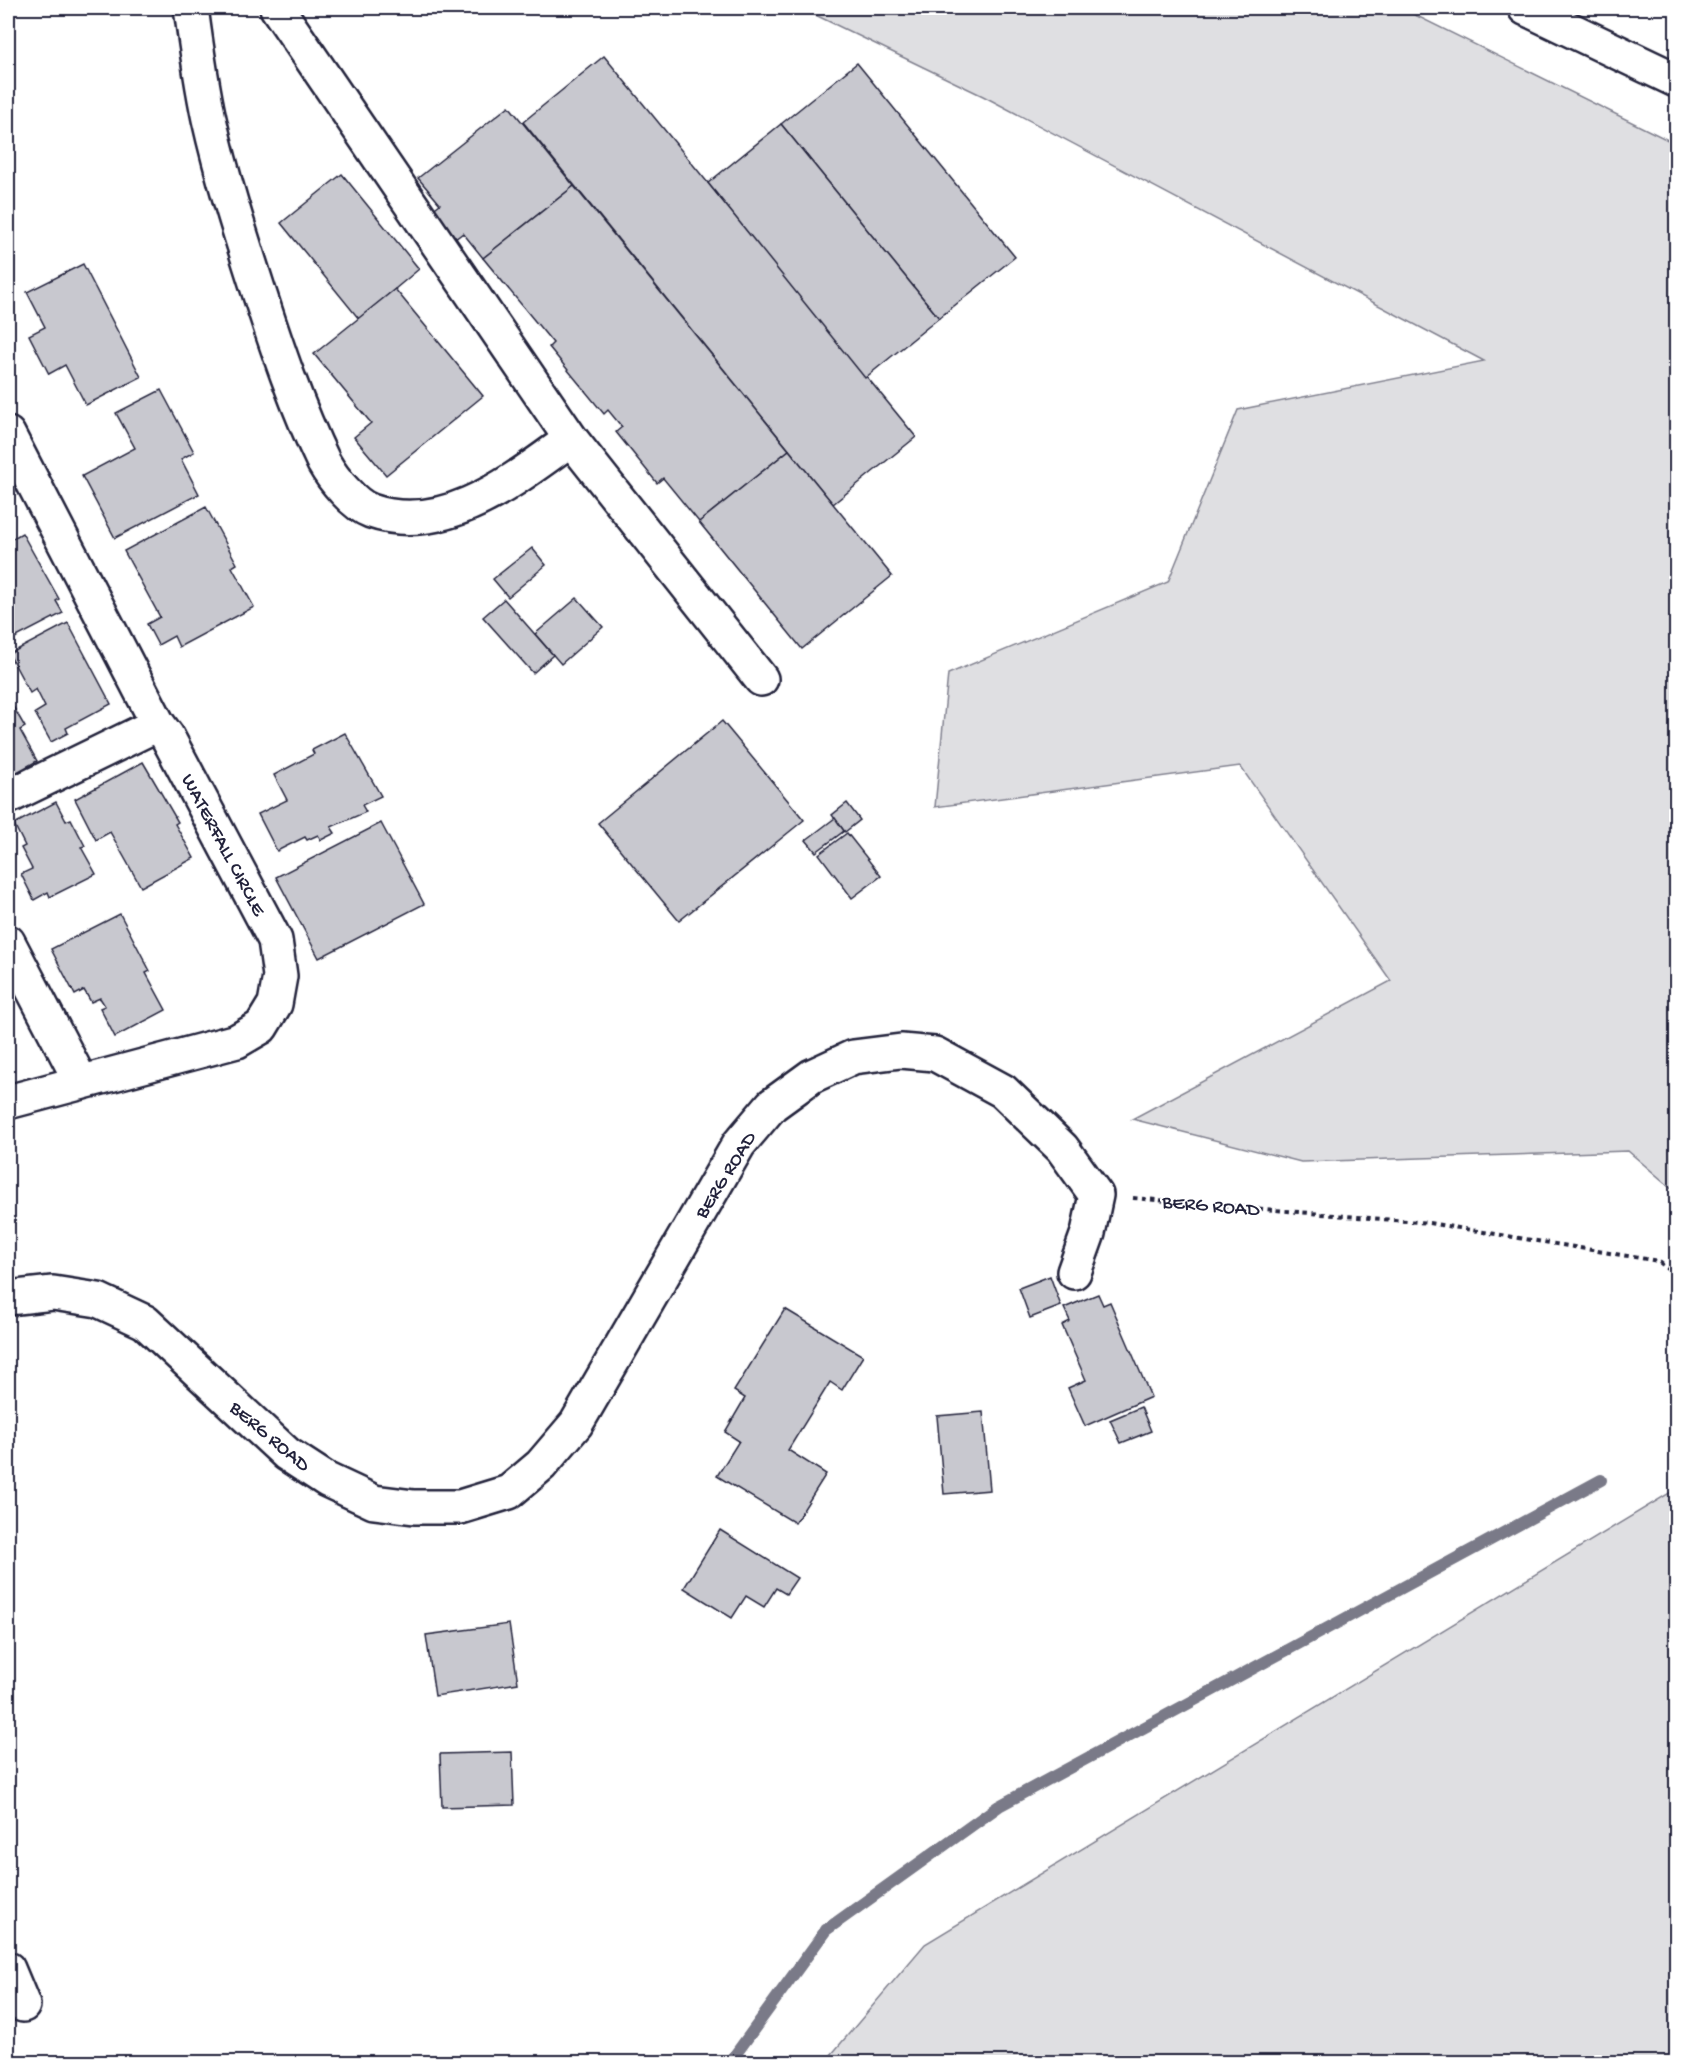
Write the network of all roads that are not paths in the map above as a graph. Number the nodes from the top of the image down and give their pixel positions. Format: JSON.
{"nodes":[{"id":1,"x":191,"y":8,"type":"edge"},
{"id":2,"x":277,"y":8,"type":"edge"},
{"id":3,"x":1525,"y":8,"type":"edge"},
{"id":4,"x":1677,"y":80,"type":"edge"},
{"id":5,"x":8,"y":434,"type":"edge"},
{"id":6,"x":571,"y":439,"type":"junction"},
{"id":7,"x":761,"y":679,"type":"dead end"},
{"id":8,"x":158,"y":724,"type":"junction"},
{"id":9,"x":8,"y":796,"type":"edge"},
{"id":10,"x":8,"y":942,"type":"edge"},
{"id":11,"x":81,"y":1082,"type":"junction"},
{"id":12,"x":8,"y":1102,"type":"edge"},
{"id":13,"x":1074,"y":1272,"type":"dead end"},
{"id":14,"x":8,"y":1298,"type":"edge"},
{"id":15,"x":8,"y":1969,"type":"edge"},
{"id":16,"x":23,"y":2006,"type":"dead end"}],
"edges":[{"from":1,"to":6,"type":"street"},
{"from":2,"to":6,"type":"street"},
{"from":3,"to":4,"type":"street"},
{"from":5,"to":8,"type":"street","name":"WATERFALL CIRCLE"},
{"from":6,"to":7,"type":"street"},
{"from":8,"to":9,"type":"street"},
{"from":8,"to":11,"type":"street","name":"WATERFALL CIRCLE"},
{"from":10,"to":11,"type":"street"},
{"from":11,"to":12,"type":"street","name":"WATERFALL CIRCLE"},
{"from":13,"to":14,"type":"street","name":"BERG ROAD"},
{"from":15,"to":16,"type":"street"}]}
